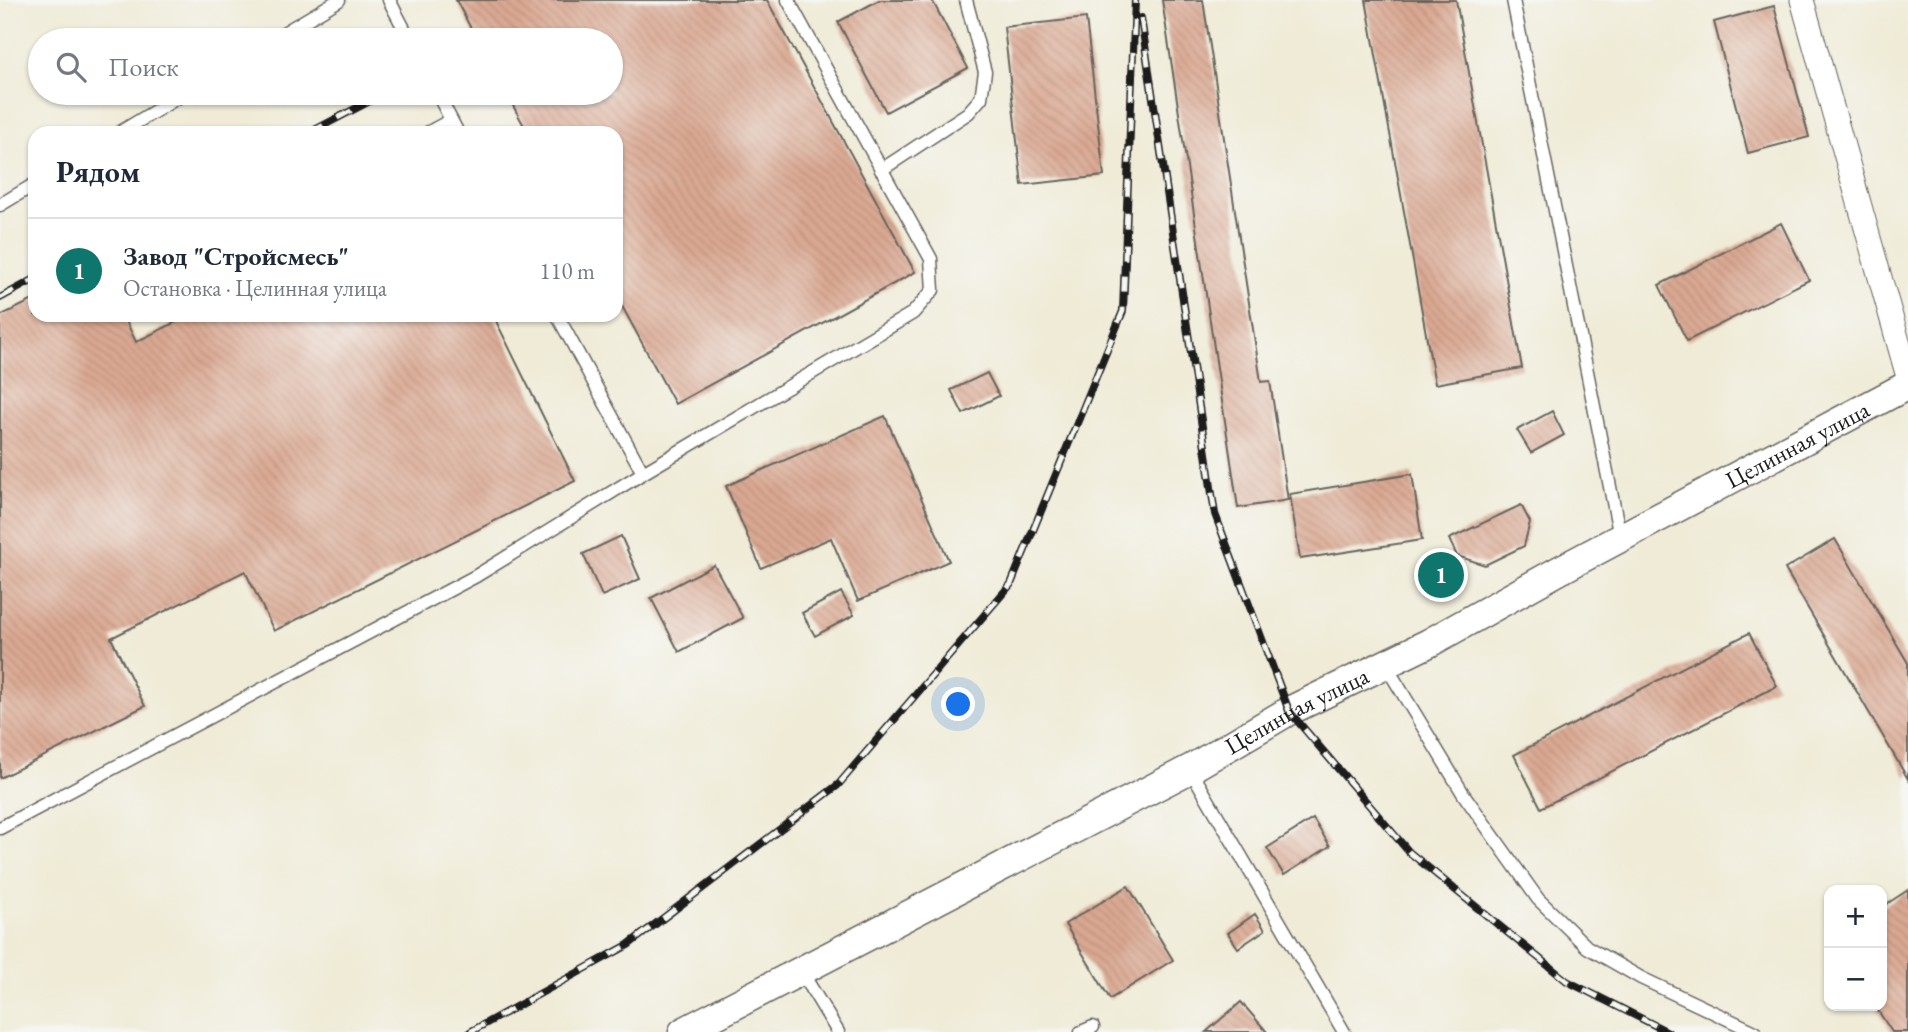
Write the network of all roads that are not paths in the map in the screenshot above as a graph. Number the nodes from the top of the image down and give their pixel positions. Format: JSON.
{"nodes":[{"id":1,"x":339,"y":0,"type":"edge"},
{"id":2,"x":389,"y":0,"type":"edge"},
{"id":3,"x":788,"y":0,"type":"edge"},
{"id":4,"x":966,"y":0,"type":"edge"},
{"id":5,"x":1513,"y":0,"type":"edge"},
{"id":6,"x":1802,"y":0,"type":"edge"},
{"id":7,"x":292,"y":28,"type":"edge"},
{"id":8,"x":404,"y":28,"type":"edge"},
{"id":9,"x":165,"y":105,"type":"edge"},
{"id":10,"x":444,"y":105,"type":"edge"},
{"id":11,"x":452,"y":120,"type":"junction"},
{"id":12,"x":131,"y":126,"type":"edge"},
{"id":13,"x":440,"y":126,"type":"edge"},
{"id":14,"x":455,"y":126,"type":"edge"},
{"id":15,"x":881,"y":170,"type":"junction"},
{"id":16,"x":28,"y":188,"type":"edge"},
{"id":17,"x":0,"y":205,"type":"edge"},
{"id":18,"x":561,"y":322,"type":"edge"},
{"id":19,"x":1908,"y":377,"type":"edge"},
{"id":20,"x":1908,"y":385,"type":"edge"},
{"id":21,"x":643,"y":473,"type":"junction"},
{"id":22,"x":1620,"y":538,"type":"junction"},
{"id":23,"x":1384,"y":663,"type":"junction"},
{"id":24,"x":1190,"y":769,"type":"junction"},
{"id":25,"x":0,"y":828,"type":"edge"},
{"id":26,"x":801,"y":971,"type":"junction"},
{"id":27,"x":683,"y":1032,"type":"edge"},
{"id":28,"x":838,"y":1032,"type":"edge"},
{"id":29,"x":1343,"y":1032,"type":"edge"},
{"id":30,"x":1755,"y":1032,"type":"edge"}],
"edges":[{"from":1,"to":7,"type":"lane"},
{"from":2,"to":8,"type":"lane"},
{"from":3,"to":15,"type":"lane"},
{"from":4,"to":15,"type":"lane"},
{"from":5,"to":22,"type":"lane"},
{"from":6,"to":19,"type":"street"},
{"from":9,"to":12,"type":"lane"},
{"from":10,"to":11,"type":"lane"},
{"from":11,"to":13,"type":"lane"},
{"from":11,"to":14,"type":"lane"},
{"from":15,"to":21,"type":"lane"},
{"from":16,"to":17,"type":"lane"},
{"from":18,"to":21,"type":"lane"},
{"from":20,"to":22,"type":"street","name":"Целинная улица"},
{"from":21,"to":25,"type":"lane"},
{"from":22,"to":23,"type":"street","name":"Целинная улица"},
{"from":23,"to":24,"type":"street","name":"Целинная улица"},
{"from":23,"to":30,"type":"lane"},
{"from":24,"to":26,"type":"street","name":"Целинная улица"},
{"from":24,"to":29,"type":"lane"},
{"from":26,"to":27,"type":"street","name":"Целинная улица"},
{"from":26,"to":28,"type":"lane"}]}
